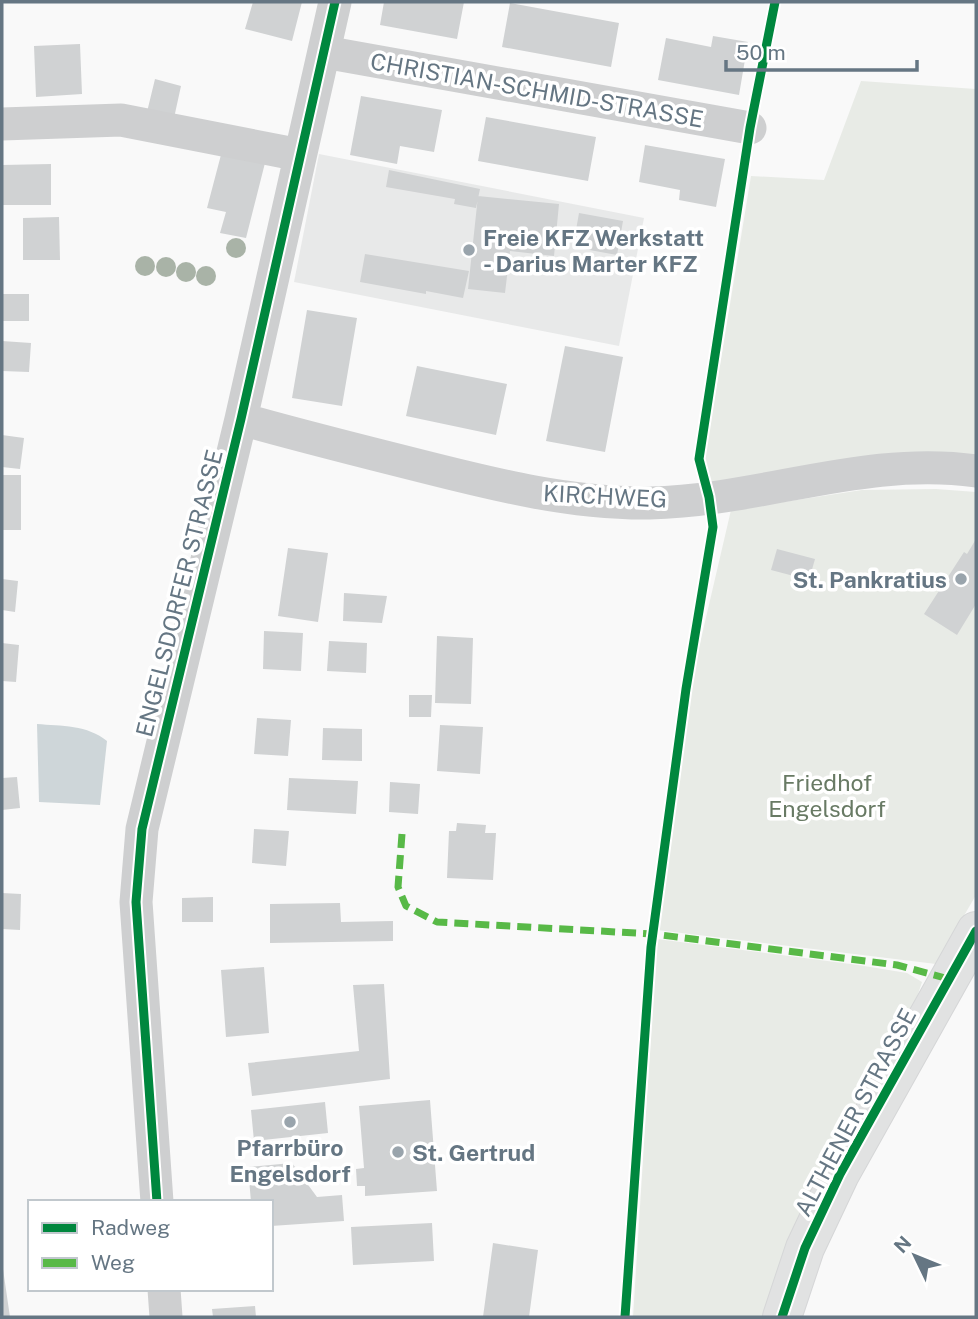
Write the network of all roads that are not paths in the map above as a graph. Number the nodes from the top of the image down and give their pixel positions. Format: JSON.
{"nodes":[{"id":1,"x":335,"y":2,"type":"edge"},
{"id":2,"x":324,"y":51,"type":"junction"},
{"id":3,"x":2,"y":124,"type":"edge"},
{"id":4,"x":750,"y":128,"type":"dead end"},
{"id":5,"x":300,"y":155,"type":"junction"},
{"id":6,"x":241,"y":419,"type":"junction"},
{"id":7,"x":976,"y":471,"type":"edge"},
{"id":8,"x":976,"y":931,"type":"edge"},
{"id":9,"x":157,"y":1200,"type":"edge"},
{"id":10,"x":164,"y":1291,"type":"edge"},
{"id":11,"x":166,"y":1317,"type":"edge"},
{"id":12,"x":782,"y":1317,"type":"edge"}],
"edges":[{"from":1,"to":2,"type":"street","name":"ENGELSDORFER STRASSE"},
{"from":2,"to":4,"type":"street","name":"CHRISTIAN-SCHMID-STRASSE"},
{"from":2,"to":5,"type":"street","name":"ENGELSDORFER STRASSE"},
{"from":3,"to":5,"type":"street"},
{"from":5,"to":6,"type":"street","name":"ENGELSDORFER STRASSE"},
{"from":6,"to":7,"type":"street","name":"KIRCHWEG"},
{"from":6,"to":9,"type":"street","name":"ENGELSDORFER STRASSE"},
{"from":8,"to":12,"type":"main road","name":"ALTHENER STRASSE"},
{"from":10,"to":11,"type":"street"}]}
